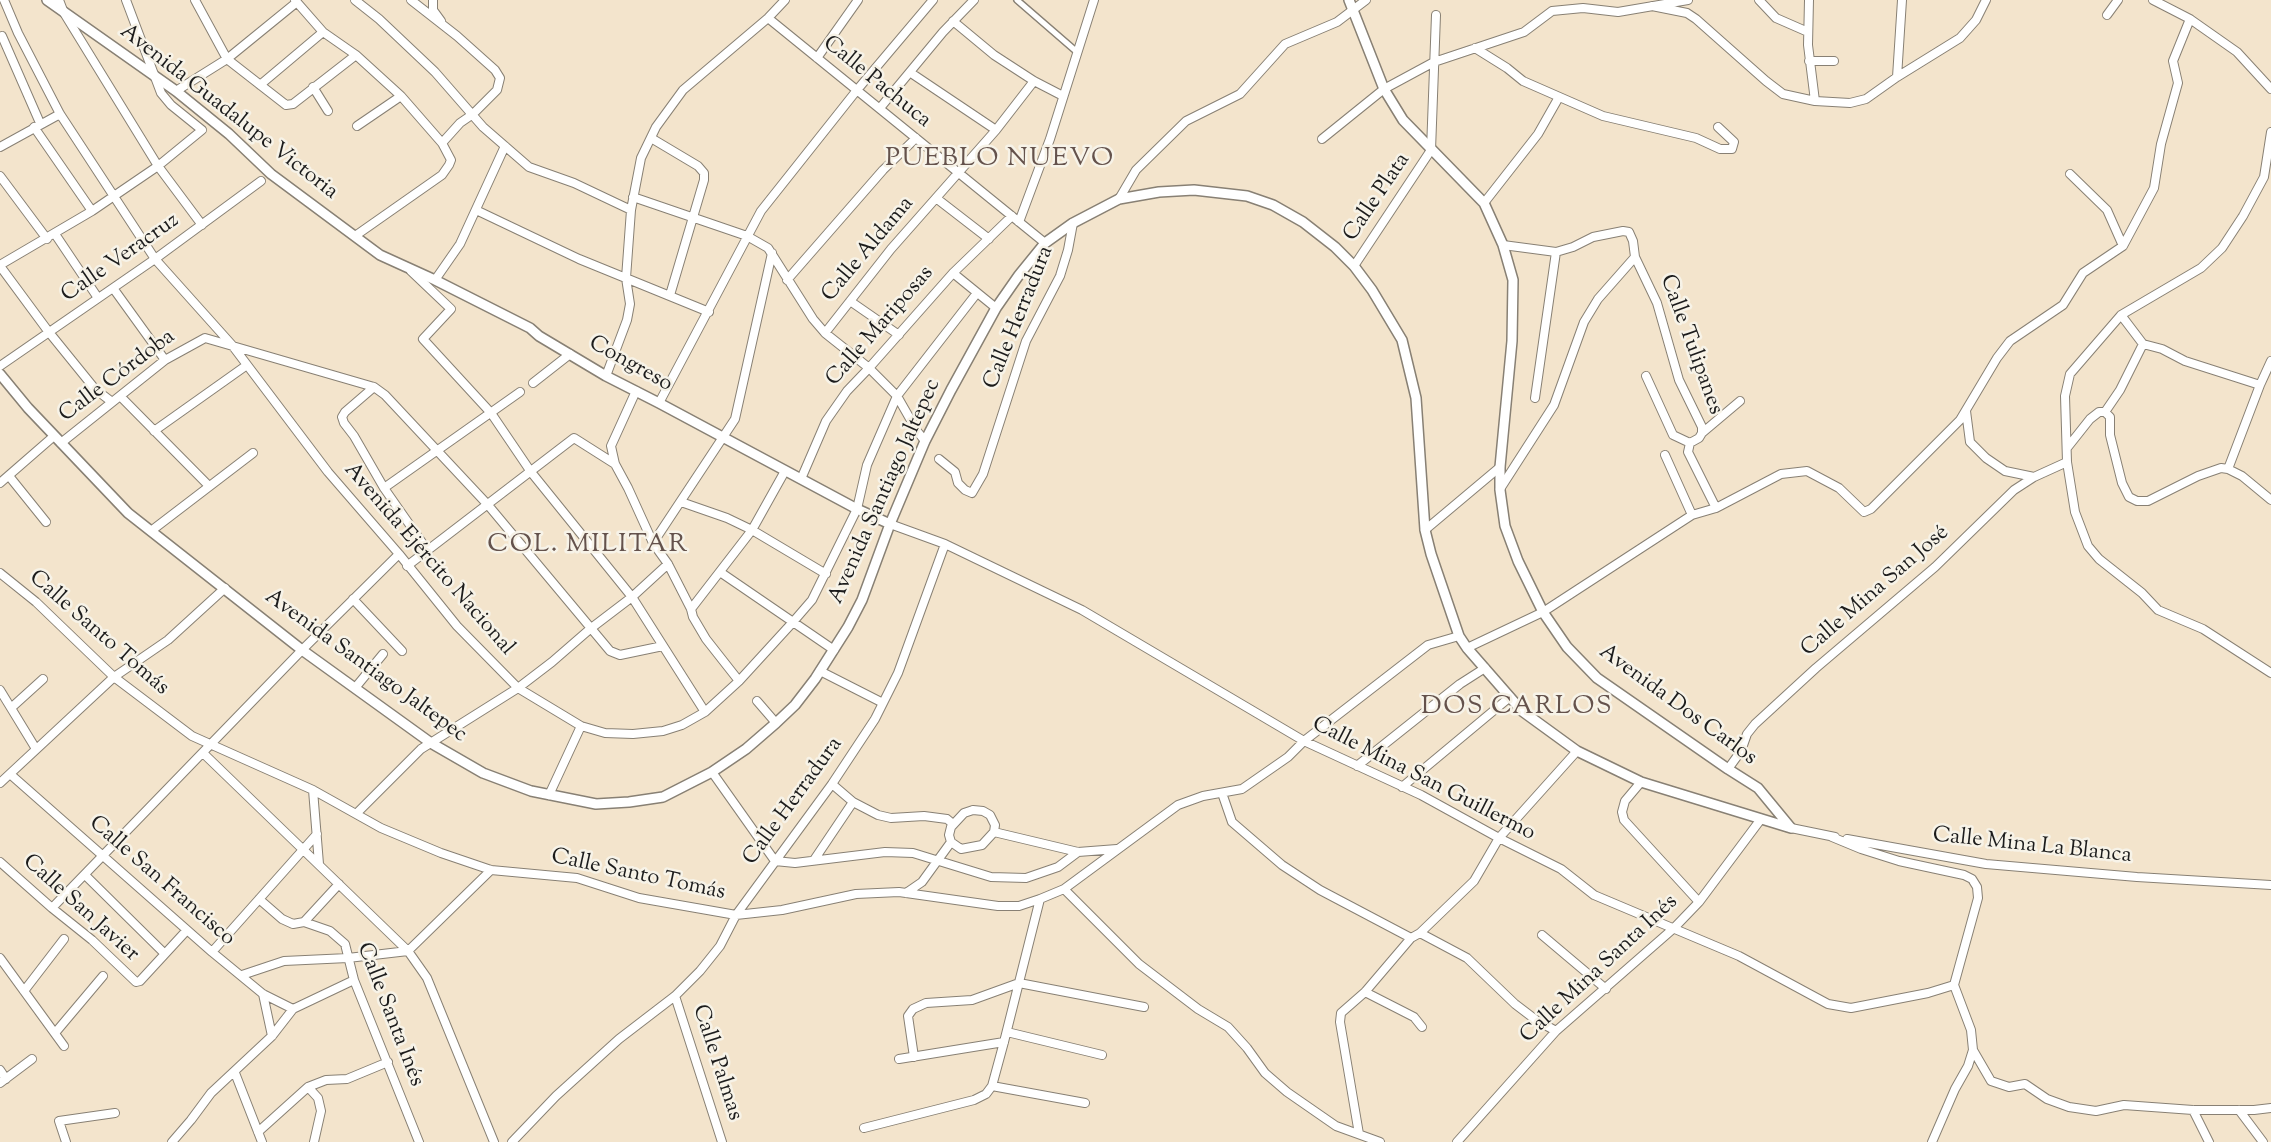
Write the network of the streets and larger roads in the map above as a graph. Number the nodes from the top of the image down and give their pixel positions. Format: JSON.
{"nodes":[{"id":1,"x":4,"y":0,"type":"edge"},
{"id":2,"x":47,"y":0,"type":"edge"},
{"id":3,"x":59,"y":0,"type":"edge"},
{"id":4,"x":126,"y":0,"type":"edge"},
{"id":5,"x":195,"y":0,"type":"edge"},
{"id":6,"x":355,"y":0,"type":"edge"},
{"id":7,"x":411,"y":0,"type":"edge"},
{"id":8,"x":433,"y":0,"type":"edge"},
{"id":9,"x":785,"y":0,"type":"edge"},
{"id":10,"x":858,"y":0,"type":"edge"},
{"id":11,"x":933,"y":0,"type":"edge"},
{"id":12,"x":974,"y":0,"type":"edge"},
{"id":13,"x":1017,"y":0,"type":"edge"},
{"id":14,"x":1094,"y":0,"type":"edge"},
{"id":15,"x":1349,"y":0,"type":"edge"},
{"id":16,"x":1366,"y":0,"type":"edge"},
{"id":17,"x":1688,"y":0,"type":"edge"},
{"id":18,"x":1759,"y":0,"type":"edge"},
{"id":19,"x":1809,"y":0,"type":"edge"},
{"id":20,"x":1902,"y":0,"type":"edge"},
{"id":21,"x":1986,"y":0,"type":"edge"},
{"id":22,"x":2118,"y":0,"type":"edge"},
{"id":23,"x":2153,"y":0,"type":"edge"},
{"id":24,"x":296,"y":1,"type":"edge"},
{"id":25,"x":1652,"y":6,"type":"junction"},
{"id":26,"x":1354,"y":11,"type":"junction"},
{"id":27,"x":64,"y":13,"type":"junction"},
{"id":28,"x":1436,"y":15,"type":"dead end"},
{"id":29,"x":2107,"y":15,"type":"dead end"},
{"id":30,"x":768,"y":18,"type":"junction"},
{"id":31,"x":2190,"y":19,"type":"junction"},
{"id":32,"x":953,"y":21,"type":"junction"},
{"id":33,"x":443,"y":25,"type":"junction"},
{"id":34,"x":323,"y":32,"type":"junction"},
{"id":35,"x":1808,"y":32,"type":"junction"},
{"id":36,"x":18,"y":33,"type":"junction"},
{"id":37,"x":1,"y":36,"type":"edge"},
{"id":38,"x":1475,"y":48,"type":"junction"},
{"id":39,"x":1077,"y":52,"type":"junction"},
{"id":40,"x":356,"y":55,"type":"junction"},
{"id":41,"x":817,"y":58,"type":"junction"},
{"id":42,"x":227,"y":59,"type":"junction"},
{"id":43,"x":1809,"y":61,"type":"junction"},
{"id":44,"x":1834,"y":61,"type":"dead end"},
{"id":45,"x":1434,"y":62,"type":"junction"},
{"id":46,"x":910,"y":73,"type":"junction"},
{"id":47,"x":153,"y":76,"type":"junction"},
{"id":48,"x":1897,"y":77,"type":"junction"},
{"id":49,"x":1034,"y":81,"type":"junction"},
{"id":50,"x":260,"y":85,"type":"junction"},
{"id":51,"x":313,"y":87,"type":"junction"},
{"id":52,"x":1384,"y":89,"type":"junction"},
{"id":53,"x":2271,"y":89,"type":"edge"},
{"id":54,"x":857,"y":90,"type":"junction"},
{"id":55,"x":176,"y":91,"type":"junction"},
{"id":56,"x":401,"y":96,"type":"junction"},
{"id":57,"x":1064,"y":96,"type":"junction"},
{"id":58,"x":1559,"y":97,"type":"junction"},
{"id":59,"x":1815,"y":101,"type":"junction"},
{"id":60,"x":880,"y":108,"type":"junction"},
{"id":61,"x":328,"y":111,"type":"dead end"},
{"id":62,"x":60,"y":114,"type":"junction"},
{"id":63,"x":473,"y":114,"type":"junction"},
{"id":64,"x":37,"y":125,"type":"junction"},
{"id":65,"x":357,"y":126,"type":"dead end"},
{"id":66,"x":1718,"y":127,"type":"dead end"},
{"id":67,"x":996,"y":130,"type":"junction"},
{"id":68,"x":2271,"y":132,"type":"edge"},
{"id":69,"x":651,"y":138,"type":"junction"},
{"id":70,"x":916,"y":138,"type":"junction"},
{"id":71,"x":1322,"y":139,"type":"dead end"},
{"id":72,"x":442,"y":143,"type":"junction"},
{"id":73,"x":505,"y":146,"type":"junction"},
{"id":74,"x":0,"y":147,"type":"edge"},
{"id":75,"x":1431,"y":150,"type":"junction"},
{"id":76,"x":158,"y":166,"type":"junction"},
{"id":77,"x":959,"y":173,"type":"junction"},
{"id":78,"x":2070,"y":174,"type":"dead end"},
{"id":79,"x":0,"y":176,"type":"edge"},
{"id":80,"x":261,"y":181,"type":"dead end"},
{"id":81,"x":113,"y":196,"type":"junction"},
{"id":82,"x":633,"y":197,"type":"junction"},
{"id":83,"x":936,"y":198,"type":"junction"},
{"id":84,"x":1119,"y":199,"type":"junction"},
{"id":85,"x":1484,"y":202,"type":"junction"},
{"id":86,"x":476,"y":210,"type":"junction"},
{"id":87,"x":631,"y":210,"type":"junction"},
{"id":88,"x":92,"y":211,"type":"junction"},
{"id":89,"x":1012,"y":216,"type":"junction"},
{"id":90,"x":692,"y":218,"type":"junction"},
{"id":91,"x":1019,"y":222,"type":"junction"},
{"id":92,"x":1073,"y":223,"type":"junction"},
{"id":93,"x":202,"y":225,"type":"junction"},
{"id":94,"x":55,"y":234,"type":"junction"},
{"id":95,"x":355,"y":236,"type":"junction"},
{"id":96,"x":747,"y":236,"type":"junction"},
{"id":97,"x":46,"y":239,"type":"junction"},
{"id":98,"x":989,"y":239,"type":"junction"},
{"id":99,"x":1045,"y":243,"type":"junction"},
{"id":100,"x":1503,"y":245,"type":"junction"},
{"id":101,"x":2123,"y":246,"type":"junction"},
{"id":102,"x":1556,"y":252,"type":"junction"},
{"id":103,"x":772,"y":253,"type":"junction"},
{"id":104,"x":1635,"y":257,"type":"junction"},
{"id":105,"x":155,"y":259,"type":"junction"},
{"id":106,"x":0,"y":265,"type":"edge"},
{"id":107,"x":1354,"y":266,"type":"junction"},
{"id":108,"x":407,"y":268,"type":"junction"},
{"id":109,"x":953,"y":273,"type":"junction"},
{"id":110,"x":626,"y":278,"type":"junction"},
{"id":111,"x":435,"y":280,"type":"junction"},
{"id":112,"x":787,"y":280,"type":"junction"},
{"id":113,"x":113,"y":288,"type":"junction"},
{"id":114,"x":977,"y":293,"type":"junction"},
{"id":115,"x":670,"y":295,"type":"junction"},
{"id":116,"x":98,"y":298,"type":"junction"},
{"id":117,"x":850,"y":301,"type":"junction"},
{"id":118,"x":996,"y":308,"type":"junction"},
{"id":119,"x":709,"y":312,"type":"junction"},
{"id":120,"x":2121,"y":315,"type":"junction"},
{"id":121,"x":48,"y":331,"type":"junction"},
{"id":122,"x":825,"y":333,"type":"junction"},
{"id":123,"x":899,"y":335,"type":"junction"},
{"id":124,"x":2143,"y":344,"type":"junction"},
{"id":125,"x":232,"y":345,"type":"junction"},
{"id":126,"x":570,"y":354,"type":"junction"},
{"id":127,"x":165,"y":360,"type":"junction"},
{"id":128,"x":2271,"y":361,"type":"edge"},
{"id":129,"x":247,"y":365,"type":"junction"},
{"id":130,"x":0,"y":366,"type":"edge"},
{"id":131,"x":869,"y":368,"type":"junction"},
{"id":132,"x":0,"y":374,"type":"edge"},
{"id":133,"x":606,"y":376,"type":"junction"},
{"id":134,"x":1646,"y":376,"type":"dead end"},
{"id":135,"x":533,"y":383,"type":"dead end"},
{"id":136,"x":2260,"y":385,"type":"junction"},
{"id":137,"x":374,"y":387,"type":"junction"},
{"id":138,"x":636,"y":391,"type":"junction"},
{"id":139,"x":520,"y":392,"type":"dead end"},
{"id":140,"x":120,"y":396,"type":"junction"},
{"id":141,"x":897,"y":396,"type":"junction"},
{"id":142,"x":1535,"y":398,"type":"dead end"},
{"id":143,"x":1740,"y":401,"type":"dead end"},
{"id":144,"x":112,"y":402,"type":"junction"},
{"id":145,"x":659,"y":403,"type":"junction"},
{"id":146,"x":1966,"y":411,"type":"junction"},
{"id":147,"x":2105,"y":412,"type":"junction"},
{"id":148,"x":491,"y":413,"type":"junction"},
{"id":149,"x":154,"y":431,"type":"junction"},
{"id":150,"x":1702,"y":433,"type":"junction"},
{"id":151,"x":724,"y":438,"type":"junction"},
{"id":152,"x":58,"y":439,"type":"junction"},
{"id":153,"x":925,"y":441,"type":"junction"},
{"id":154,"x":1690,"y":443,"type":"junction"},
{"id":155,"x":2067,"y":448,"type":"junction"},
{"id":156,"x":438,"y":451,"type":"junction"},
{"id":157,"x":253,"y":453,"type":"dead end"},
{"id":158,"x":1665,"y":455,"type":"dead end"},
{"id":159,"x":939,"y":459,"type":"dead end"},
{"id":160,"x":2067,"y":462,"type":"junction"},
{"id":161,"x":615,"y":464,"type":"junction"},
{"id":162,"x":1500,"y":467,"type":"junction"},
{"id":163,"x":2228,"y":469,"type":"junction"},
{"id":164,"x":786,"y":471,"type":"junction"},
{"id":165,"x":531,"y":472,"type":"junction"},
{"id":166,"x":9,"y":476,"type":"junction"},
{"id":167,"x":2034,"y":477,"type":"junction"},
{"id":168,"x":801,"y":479,"type":"junction"},
{"id":169,"x":0,"y":483,"type":"edge"},
{"id":170,"x":209,"y":486,"type":"junction"},
{"id":171,"x":384,"y":488,"type":"junction"},
{"id":172,"x":1500,"y":490,"type":"junction"},
{"id":173,"x":2271,"y":500,"type":"edge"},
{"id":174,"x":681,"y":502,"type":"junction"},
{"id":175,"x":488,"y":505,"type":"junction"},
{"id":176,"x":1716,"y":508,"type":"junction"},
{"id":177,"x":856,"y":509,"type":"junction"},
{"id":178,"x":1692,"y":515,"type":"junction"},
{"id":179,"x":46,"y":522,"type":"dead end"},
{"id":180,"x":890,"y":524,"type":"junction"},
{"id":181,"x":752,"y":530,"type":"junction"},
{"id":182,"x":1425,"y":530,"type":"junction"},
{"id":183,"x":151,"y":531,"type":"junction"},
{"id":184,"x":653,"y":543,"type":"junction"},
{"id":185,"x":945,"y":544,"type":"junction"},
{"id":186,"x":428,"y":551,"type":"junction"},
{"id":187,"x":399,"y":554,"type":"junction"},
{"id":188,"x":668,"y":564,"type":"junction"},
{"id":189,"x":407,"y":566,"type":"junction"},
{"id":190,"x":720,"y":572,"type":"junction"},
{"id":191,"x":0,"y":573,"type":"edge"},
{"id":192,"x":826,"y":574,"type":"junction"},
{"id":193,"x":225,"y":588,"type":"junction"},
{"id":194,"x":632,"y":597,"type":"junction"},
{"id":195,"x":353,"y":599,"type":"junction"},
{"id":196,"x":691,"y":609,"type":"junction"},
{"id":197,"x":1543,"y":612,"type":"junction"},
{"id":198,"x":793,"y":622,"type":"junction"},
{"id":199,"x":591,"y":628,"type":"junction"},
{"id":200,"x":1459,"y":636,"type":"junction"},
{"id":201,"x":663,"y":646,"type":"junction"},
{"id":202,"x":1467,"y":648,"type":"junction"},
{"id":203,"x":302,"y":650,"type":"junction"},
{"id":204,"x":834,"y":650,"type":"junction"},
{"id":205,"x":402,"y":651,"type":"dead end"},
{"id":206,"x":383,"y":654,"type":"dead end"},
{"id":207,"x":1485,"y":668,"type":"junction"},
{"id":208,"x":820,"y":671,"type":"junction"},
{"id":209,"x":2271,"y":673,"type":"edge"},
{"id":210,"x":114,"y":677,"type":"junction"},
{"id":211,"x":43,"y":679,"type":"dead end"},
{"id":212,"x":739,"y":681,"type":"junction"},
{"id":213,"x":355,"y":688,"type":"junction"},
{"id":214,"x":518,"y":688,"type":"junction"},
{"id":215,"x":0,"y":690,"type":"edge"},
{"id":216,"x":1510,"y":698,"type":"junction"},
{"id":217,"x":757,"y":701,"type":"dead end"},
{"id":218,"x":883,"y":703,"type":"junction"},
{"id":219,"x":11,"y":708,"type":"junction"},
{"id":220,"x":705,"y":712,"type":"junction"},
{"id":221,"x":776,"y":723,"type":"junction"},
{"id":222,"x":581,"y":726,"type":"junction"},
{"id":223,"x":1304,"y":741,"type":"junction"},
{"id":224,"x":431,"y":743,"type":"junction"},
{"id":225,"x":212,"y":744,"type":"junction"},
{"id":226,"x":36,"y":749,"type":"junction"},
{"id":227,"x":1577,"y":751,"type":"junction"},
{"id":228,"x":203,"y":753,"type":"junction"},
{"id":229,"x":1357,"y":766,"type":"junction"},
{"id":230,"x":1728,"y":769,"type":"junction"},
{"id":231,"x":712,"y":772,"type":"junction"},
{"id":232,"x":10,"y":774,"type":"junction"},
{"id":233,"x":1641,"y":782,"type":"junction"},
{"id":234,"x":0,"y":783,"type":"edge"},
{"id":235,"x":832,"y":784,"type":"junction"},
{"id":236,"x":1402,"y":787,"type":"junction"},
{"id":237,"x":313,"y":790,"type":"junction"},
{"id":238,"x":1222,"y":793,"type":"junction"},
{"id":239,"x":549,"y":795,"type":"junction"},
{"id":240,"x":853,"y":802,"type":"junction"},
{"id":241,"x":356,"y":814,"type":"junction"},
{"id":242,"x":1761,"y":819,"type":"junction"},
{"id":243,"x":953,"y":824,"type":"junction"},
{"id":244,"x":1791,"y":828,"type":"junction"},
{"id":245,"x":994,"y":832,"type":"junction"},
{"id":246,"x":316,"y":834,"type":"junction"},
{"id":247,"x":1832,"y":837,"type":"junction"},
{"id":248,"x":1499,"y":838,"type":"junction"},
{"id":249,"x":951,"y":843,"type":"junction"},
{"id":250,"x":303,"y":849,"type":"junction"},
{"id":251,"x":1119,"y":849,"type":"junction"},
{"id":252,"x":1078,"y":852,"type":"junction"},
{"id":253,"x":103,"y":856,"type":"junction"},
{"id":254,"x":814,"y":860,"type":"junction"},
{"id":255,"x":775,"y":861,"type":"junction"},
{"id":256,"x":936,"y":861,"type":"junction"},
{"id":257,"x":0,"y":862,"type":"edge"},
{"id":258,"x":319,"y":864,"type":"junction"},
{"id":259,"x":491,"y":870,"type":"junction"},
{"id":260,"x":85,"y":875,"type":"junction"},
{"id":261,"x":339,"y":884,"type":"junction"},
{"id":262,"x":2271,"y":885,"type":"edge"},
{"id":263,"x":1064,"y":889,"type":"junction"},
{"id":264,"x":906,"y":893,"type":"junction"},
{"id":265,"x":1040,"y":899,"type":"junction"},
{"id":266,"x":259,"y":900,"type":"junction"},
{"id":267,"x":1699,"y":902,"type":"junction"},
{"id":268,"x":52,"y":908,"type":"junction"},
{"id":269,"x":736,"y":915,"type":"junction"},
{"id":270,"x":304,"y":922,"type":"junction"},
{"id":271,"x":1674,"y":928,"type":"junction"},
{"id":272,"x":187,"y":930,"type":"junction"},
{"id":273,"x":1420,"y":933,"type":"junction"},
{"id":274,"x":1542,"y":934,"type":"dead end"},
{"id":275,"x":1411,"y":938,"type":"junction"},
{"id":276,"x":64,"y":939,"type":"dead end"},
{"id":277,"x":408,"y":951,"type":"junction"},
{"id":278,"x":212,"y":952,"type":"junction"},
{"id":279,"x":165,"y":954,"type":"junction"},
{"id":280,"x":0,"y":957,"type":"edge"},
{"id":281,"x":348,"y":958,"type":"junction"},
{"id":282,"x":242,"y":975,"type":"junction"},
{"id":283,"x":104,"y":976,"type":"dead end"},
{"id":284,"x":354,"y":980,"type":"junction"},
{"id":285,"x":1018,"y":983,"type":"junction"},
{"id":286,"x":1954,"y":985,"type":"junction"},
{"id":287,"x":1606,"y":989,"type":"junction"},
{"id":288,"x":24,"y":991,"type":"junction"},
{"id":289,"x":1365,"y":992,"type":"junction"},
{"id":290,"x":263,"y":994,"type":"junction"},
{"id":291,"x":675,"y":996,"type":"junction"},
{"id":292,"x":1144,"y":1007,"type":"dead end"},
{"id":293,"x":293,"y":1009,"type":"junction"},
{"id":294,"x":1422,"y":1026,"type":"dead end"},
{"id":295,"x":1007,"y":1032,"type":"junction"},
{"id":296,"x":1556,"y":1032,"type":"junction"},
{"id":297,"x":54,"y":1033,"type":"junction"},
{"id":298,"x":272,"y":1036,"type":"junction"},
{"id":299,"x":1004,"y":1042,"type":"junction"},
{"id":300,"x":64,"y":1046,"type":"dead end"},
{"id":301,"x":1972,"y":1050,"type":"junction"},
{"id":302,"x":1102,"y":1055,"type":"dead end"},
{"id":303,"x":914,"y":1057,"type":"junction"},
{"id":304,"x":32,"y":1059,"type":"dead end"},
{"id":305,"x":899,"y":1059,"type":"dead end"},
{"id":306,"x":388,"y":1062,"type":"junction"},
{"id":307,"x":0,"y":1070,"type":"edge"},
{"id":308,"x":235,"y":1073,"type":"junction"},
{"id":309,"x":3,"y":1081,"type":"edge"},
{"id":310,"x":992,"y":1086,"type":"junction"},
{"id":311,"x":309,"y":1087,"type":"junction"},
{"id":312,"x":1085,"y":1103,"type":"dead end"},
{"id":313,"x":2271,"y":1108,"type":"edge"},
{"id":314,"x":2193,"y":1110,"type":"junction"},
{"id":315,"x":2239,"y":1110,"type":"junction"},
{"id":316,"x":115,"y":1113,"type":"dead end"},
{"id":317,"x":864,"y":1128,"type":"dead end"},
{"id":318,"x":258,"y":1131,"type":"junction"},
{"id":319,"x":1359,"y":1134,"type":"junction"},
{"id":320,"x":66,"y":1142,"type":"edge"},
{"id":321,"x":172,"y":1142,"type":"edge"},
{"id":322,"x":262,"y":1142,"type":"edge"},
{"id":323,"x":314,"y":1142,"type":"edge"},
{"id":324,"x":419,"y":1142,"type":"edge"},
{"id":325,"x":494,"y":1142,"type":"edge"},
{"id":326,"x":512,"y":1142,"type":"edge"},
{"id":327,"x":722,"y":1142,"type":"edge"},
{"id":328,"x":1380,"y":1142,"type":"edge"},
{"id":329,"x":1457,"y":1142,"type":"edge"},
{"id":330,"x":1932,"y":1142,"type":"edge"},
{"id":331,"x":2209,"y":1142,"type":"edge"},
{"id":332,"x":2263,"y":1142,"type":"edge"}],
"edges":[{"from":1,"to":36,"type":"street","name":"Avenida Ejército Nacional"},
{"from":2,"to":27,"type":"street","name":"Avenida Guadalupe Victoria"},
{"from":3,"to":27,"type":"street"},
{"from":4,"to":47,"type":"street"},
{"from":5,"to":42,"type":"street"},
{"from":6,"to":63,"type":"street"},
{"from":7,"to":33,"type":"street"},
{"from":8,"to":33,"type":"street"},
{"from":9,"to":30,"type":"street"},
{"from":10,"to":41,"type":"street"},
{"from":11,"to":54,"type":"street"},
{"from":12,"to":32,"type":"street"},
{"from":13,"to":39,"type":"street"},
{"from":14,"to":39,"type":"street"},
{"from":15,"to":26,"type":"street"},
{"from":16,"to":26,"type":"street"},
{"from":17,"to":25,"type":"street"},
{"from":18,"to":35,"type":"street"},
{"from":19,"to":35,"type":"street"},
{"from":20,"to":48,"type":"street"},
{"from":21,"to":48,"type":"street"},
{"from":22,"to":29,"type":"street"},
{"from":23,"to":31,"type":"street"},
{"from":24,"to":34,"type":"street"},
{"from":24,"to":42,"type":"street"},
{"from":25,"to":38,"type":"street"},
{"from":25,"to":59,"type":"street"},
{"from":26,"to":52,"type":"street"},
{"from":26,"to":84,"type":"street"},
{"from":27,"to":47,"type":"street","name":"Avenida Guadalupe Victoria"},
{"from":27,"to":76,"type":"street"},
{"from":28,"to":45,"type":"street"},
{"from":30,"to":41,"type":"street","name":"Calle Pachuca"},
{"from":30,"to":69,"type":"street"},
{"from":31,"to":53,"type":"street"},
{"from":31,"to":101,"type":"street"},
{"from":32,"to":46,"type":"street"},
{"from":32,"to":49,"type":"street"},
{"from":33,"to":63,"type":"street"},
{"from":34,"to":40,"type":"street"},
{"from":34,"to":50,"type":"street"},
{"from":35,"to":43,"type":"street"},
{"from":36,"to":37,"type":"street"},
{"from":36,"to":62,"type":"street","name":"Avenida Ejército Nacional"},
{"from":37,"to":64,"type":"street"},
{"from":38,"to":45,"type":"street"},
{"from":38,"to":58,"type":"street"},
{"from":39,"to":57,"type":"street"},
{"from":40,"to":51,"type":"street"},
{"from":40,"to":56,"type":"street"},
{"from":41,"to":54,"type":"street","name":"Calle Pachuca"},
{"from":42,"to":50,"type":"street"},
{"from":42,"to":55,"type":"street"},
{"from":43,"to":44,"type":"street"},
{"from":43,"to":59,"type":"street"},
{"from":45,"to":52,"type":"street"},
{"from":45,"to":75,"type":"street"},
{"from":46,"to":60,"type":"street"},
{"from":46,"to":67,"type":"street"},
{"from":47,"to":55,"type":"street","name":"Avenida Guadalupe Victoria"},
{"from":47,"to":76,"type":"street"},
{"from":48,"to":59,"type":"street"},
{"from":49,"to":57,"type":"street"},
{"from":49,"to":67,"type":"street","name":"Calle Aldama"},
{"from":50,"to":51,"type":"street"},
{"from":51,"to":61,"type":"street"},
{"from":52,"to":71,"type":"street"},
{"from":52,"to":75,"type":"street"},
{"from":54,"to":60,"type":"street","name":"Calle Pachuca"},
{"from":54,"to":96,"type":"street"},
{"from":55,"to":95,"type":"street","name":"Avenida Guadalupe Victoria"},
{"from":56,"to":65,"type":"street"},
{"from":56,"to":72,"type":"street"},
{"from":57,"to":91,"type":"street"},
{"from":58,"to":66,"type":"street"},
{"from":58,"to":85,"type":"street"},
{"from":60,"to":70,"type":"street","name":"Calle Pachuca"},
{"from":62,"to":64,"type":"street"},
{"from":62,"to":81,"type":"street","name":"Avenida Ejército Nacional"},
{"from":63,"to":72,"type":"street"},
{"from":63,"to":73,"type":"street"},
{"from":64,"to":74,"type":"street"},
{"from":64,"to":88,"type":"street"},
{"from":67,"to":77,"type":"street","name":"Calle Aldama"},
{"from":68,"to":120,"type":"street"},
{"from":69,"to":82,"type":"street"},
{"from":69,"to":90,"type":"street"},
{"from":70,"to":77,"type":"street","name":"Calle Pachuca"},
{"from":70,"to":112,"type":"street"},
{"from":72,"to":95,"type":"street"},
{"from":73,"to":86,"type":"street"},
{"from":73,"to":87,"type":"street"},
{"from":75,"to":85,"type":"street"},
{"from":75,"to":107,"type":"street","name":"Calle Plata"},
{"from":76,"to":81,"type":"street"},
{"from":76,"to":93,"type":"street"},
{"from":77,"to":83,"type":"street","name":"Calle Aldama"},
{"from":77,"to":89,"type":"street","name":"Calle Pachuca"},
{"from":78,"to":101,"type":"street"},
{"from":79,"to":97,"type":"street"},
{"from":80,"to":93,"type":"street","name":"Calle Veracruz"},
{"from":81,"to":88,"type":"street"},
{"from":81,"to":105,"type":"street","name":"Avenida Ejército Nacional"},
{"from":82,"to":87,"type":"street"},
{"from":82,"to":90,"type":"street"},
{"from":83,"to":98,"type":"street"},
{"from":83,"to":117,"type":"street","name":"Calle Aldama"},
{"from":84,"to":92,"type":"street","name":"Avenida Santiago Jaltepec"},
{"from":84,"to":107,"type":"street","name":"Avenida Santiago Jaltepec"},
{"from":85,"to":100,"type":"street","name":"Avenida Dos Carlos"},
{"from":86,"to":110,"type":"street"},
{"from":86,"to":111,"type":"street"},
{"from":87,"to":110,"type":"street"},
{"from":88,"to":94,"type":"street"},
{"from":89,"to":91,"type":"street","name":"Calle Pachuca"},
{"from":89,"to":98,"type":"street","name":"Calle Mariposas"},
{"from":90,"to":96,"type":"street"},
{"from":90,"to":115,"type":"street"},
{"from":91,"to":99,"type":"street","name":"Calle Pachuca"},
{"from":92,"to":99,"type":"street","name":"Avenida Santiago Jaltepec"},
{"from":92,"to":159,"type":"street","name":"Calle Herradura"},
{"from":93,"to":105,"type":"street","name":"Calle Veracruz"},
{"from":94,"to":97,"type":"street"},
{"from":94,"to":116,"type":"street"},
{"from":95,"to":108,"type":"street","name":"Congreso"},
{"from":96,"to":103,"type":"street"},
{"from":96,"to":119,"type":"street"},
{"from":97,"to":106,"type":"street"},
{"from":98,"to":109,"type":"street","name":"Calle Mariposas"},
{"from":99,"to":118,"type":"street","name":"Avenida Santiago Jaltepec"},
{"from":100,"to":102,"type":"street"},
{"from":100,"to":162,"type":"street","name":"Avenida Dos Carlos"},
{"from":101,"to":146,"type":"street"},
{"from":102,"to":104,"type":"street","name":"Calle Tulipanes"},
{"from":102,"to":142,"type":"street"},
{"from":103,"to":112,"type":"street"},
{"from":103,"to":151,"type":"street"},
{"from":104,"to":150,"type":"street","name":"Calle Tulipanes"},
{"from":104,"to":172,"type":"street"},
{"from":105,"to":113,"type":"street","name":"Calle Veracruz"},
{"from":105,"to":125,"type":"street","name":"Avenida Ejército Nacional"},
{"from":106,"to":121,"type":"street"},
{"from":107,"to":182,"type":"street","name":"Avenida Santiago Jaltepec"},
{"from":108,"to":111,"type":"street","name":"Congreso"},
{"from":108,"to":148,"type":"street"},
{"from":109,"to":114,"type":"street"},
{"from":109,"to":123,"type":"street","name":"Calle Mariposas"},
{"from":110,"to":115,"type":"street"},
{"from":110,"to":133,"type":"street"},
{"from":111,"to":126,"type":"street","name":"Congreso"},
{"from":112,"to":122,"type":"street"},
{"from":113,"to":116,"type":"street","name":"Calle Veracruz"},
{"from":113,"to":127,"type":"street"},
{"from":114,"to":118,"type":"street"},
{"from":114,"to":141,"type":"street","name":"Avenida Ejército Nacional"},
{"from":115,"to":119,"type":"street"},
{"from":116,"to":121,"type":"street","name":"Calle Veracruz"},
{"from":117,"to":122,"type":"street","name":"Calle Aldama"},
{"from":117,"to":123,"type":"street"},
{"from":118,"to":153,"type":"street","name":"Avenida Santiago Jaltepec"},
{"from":119,"to":145,"type":"street"},
{"from":120,"to":124,"type":"street"},
{"from":120,"to":155,"type":"street"},
{"from":121,"to":130,"type":"street","name":"Calle Veracruz"},
{"from":121,"to":144,"type":"street"},
{"from":122,"to":131,"type":"street"},
{"from":123,"to":131,"type":"street","name":"Calle Mariposas"},
{"from":124,"to":136,"type":"street"},
{"from":124,"to":147,"type":"street"},
{"from":125,"to":127,"type":"street","name":"Calle Córdoba"},
{"from":125,"to":129,"type":"street","name":"Avenida Ejército Nacional"},
{"from":125,"to":137,"type":"street","name":"Calle Córdoba"},
{"from":126,"to":133,"type":"street","name":"Congreso"},
{"from":126,"to":135,"type":"street"},
{"from":127,"to":140,"type":"street","name":"Calle Córdoba"},
{"from":128,"to":136,"type":"street"},
{"from":129,"to":149,"type":"street"},
{"from":129,"to":187,"type":"street","name":"Avenida Ejército Nacional"},
{"from":131,"to":141,"type":"street"},
{"from":131,"to":168,"type":"street","name":"Calle Mariposas"},
{"from":132,"to":152,"type":"street","name":"Avenida Santiago Jaltepec"},
{"from":133,"to":138,"type":"street","name":"Congreso"},
{"from":134,"to":154,"type":"street"},
{"from":136,"to":163,"type":"street"},
{"from":137,"to":156,"type":"street"},
{"from":137,"to":171,"type":"street"},
{"from":138,"to":145,"type":"street","name":"Congreso"},
{"from":138,"to":161,"type":"street"},
{"from":139,"to":148,"type":"street"},
{"from":140,"to":144,"type":"street","name":"Calle Córdoba"},
{"from":140,"to":149,"type":"street"},
{"from":141,"to":153,"type":"street"},
{"from":141,"to":177,"type":"street","name":"Avenida Ejército Nacional"},
{"from":143,"to":150,"type":"street"},
{"from":144,"to":152,"type":"street","name":"Calle Córdoba"},
{"from":145,"to":151,"type":"street","name":"Congreso"},
{"from":146,"to":167,"type":"street"},
{"from":146,"to":176,"type":"street"},
{"from":147,"to":155,"type":"street"},
{"from":147,"to":163,"type":"street"},
{"from":148,"to":156,"type":"street"},
{"from":148,"to":165,"type":"street"},
{"from":149,"to":170,"type":"street"},
{"from":150,"to":154,"type":"street","name":"Calle Tulipanes"},
{"from":151,"to":164,"type":"street","name":"Congreso"},
{"from":151,"to":174,"type":"street"},
{"from":152,"to":166,"type":"street","name":"Calle Córdoba"},
{"from":152,"to":183,"type":"street","name":"Avenida Santiago Jaltepec"},
{"from":153,"to":180,"type":"street","name":"Avenida Santiago Jaltepec"},
{"from":154,"to":176,"type":"street","name":"Calle Tulipanes"},
{"from":155,"to":160,"type":"street"},
{"from":156,"to":171,"type":"street"},
{"from":156,"to":175,"type":"street"},
{"from":157,"to":170,"type":"street"},
{"from":158,"to":178,"type":"street"},
{"from":160,"to":167,"type":"street","name":"Calle Mina San José"},
{"from":160,"to":209,"type":"street"},
{"from":161,"to":165,"type":"street"},
{"from":161,"to":184,"type":"street"},
{"from":162,"to":172,"type":"street","name":"Avenida Dos Carlos"},
{"from":162,"to":182,"type":"street"},
{"from":163,"to":173,"type":"street"},
{"from":164,"to":168,"type":"street","name":"Congreso"},
{"from":164,"to":181,"type":"street"},
{"from":165,"to":175,"type":"street"},
{"from":165,"to":194,"type":"street"},
{"from":166,"to":169,"type":"street","name":"Calle Córdoba"},
{"from":166,"to":179,"type":"street"},
{"from":167,"to":230,"type":"street","name":"Calle Mina San José"},
{"from":168,"to":177,"type":"street","name":"Congreso"},
{"from":170,"to":183,"type":"street"},
{"from":171,"to":186,"type":"street"},
{"from":172,"to":197,"type":"street","name":"Avenida Dos Carlos"},
{"from":174,"to":181,"type":"street"},
{"from":174,"to":184,"type":"street"},
{"from":175,"to":186,"type":"street"},
{"from":175,"to":199,"type":"street"},
{"from":176,"to":178,"type":"street"},
{"from":177,"to":180,"type":"street","name":"Congreso"},
{"from":177,"to":192,"type":"street","name":"Avenida Ejército Nacional"},
{"from":178,"to":197,"type":"street"},
{"from":180,"to":185,"type":"street","name":"Calle Mina San Guillermo"},
{"from":180,"to":204,"type":"street","name":"Avenida Santiago Jaltepec"},
{"from":181,"to":190,"type":"street"},
{"from":181,"to":192,"type":"street"},
{"from":182,"to":200,"type":"street","name":"Avenida Santiago Jaltepec"},
{"from":183,"to":193,"type":"street","name":"Avenida Santiago Jaltepec"},
{"from":184,"to":188,"type":"street"},
{"from":185,"to":218,"type":"street","name":"Calle Herradura"},
{"from":185,"to":223,"type":"street","name":"Calle Mina San Guillermo"},
{"from":186,"to":189,"type":"street"},
{"from":187,"to":189,"type":"street","name":"Avenida Ejército Nacional"},
{"from":187,"to":195,"type":"street"},
{"from":188,"to":194,"type":"street"},
{"from":188,"to":196,"type":"street"},
{"from":189,"to":214,"type":"street","name":"Avenida Ejército Nacional"},
{"from":190,"to":196,"type":"street"},
{"from":190,"to":198,"type":"street"},
{"from":191,"to":210,"type":"street","name":"Calle Santo Tomás"},
{"from":192,"to":198,"type":"street","name":"Avenida Ejército Nacional"},
{"from":193,"to":203,"type":"street","name":"Avenida Santiago Jaltepec"},
{"from":193,"to":210,"type":"street"},
{"from":194,"to":199,"type":"street"},
{"from":194,"to":201,"type":"street"},
{"from":195,"to":203,"type":"street"},
{"from":195,"to":205,"type":"street"},
{"from":196,"to":212,"type":"street"},
{"from":197,"to":202,"type":"street"},
{"from":197,"to":230,"type":"street","name":"Avenida Dos Carlos"},
{"from":198,"to":204,"type":"street"},
{"from":198,"to":212,"type":"street","name":"Avenida Ejército Nacional"},
{"from":199,"to":201,"type":"street"},
{"from":199,"to":214,"type":"street"},
{"from":200,"to":202,"type":"street","name":"Avenida Santiago Jaltepec"},
{"from":200,"to":223,"type":"street","name":"Calle Santo Tomás"},
{"from":201,"to":220,"type":"street"},
{"from":202,"to":207,"type":"street","name":"Avenida Santiago Jaltepec"},
{"from":203,"to":213,"type":"street","name":"Avenida Santiago Jaltepec"},
{"from":203,"to":225,"type":"street"},
{"from":204,"to":208,"type":"street","name":"Avenida Santiago Jaltepec"},
{"from":206,"to":213,"type":"street"},
{"from":207,"to":216,"type":"street","name":"Avenida Santiago Jaltepec"},
{"from":207,"to":229,"type":"street"},
{"from":208,"to":218,"type":"street"},
{"from":208,"to":221,"type":"street","name":"Avenida Santiago Jaltepec"},
{"from":210,"to":225,"type":"street","name":"Calle Santo Tomás"},
{"from":210,"to":226,"type":"street"},
{"from":211,"to":219,"type":"street"},
{"from":212,"to":220,"type":"street","name":"Avenida Ejército Nacional"},
{"from":213,"to":224,"type":"street","name":"Avenida Santiago Jaltepec"},
{"from":214,"to":222,"type":"street","name":"Avenida Ejército Nacional"},
{"from":214,"to":224,"type":"street"},
{"from":215,"to":219,"type":"street"},
{"from":216,"to":227,"type":"street","name":"Avenida Santiago Jaltepec"},
{"from":216,"to":236,"type":"street"},
{"from":217,"to":221,"type":"street"},
{"from":218,"to":235,"type":"street","name":"Calle Herradura"},
{"from":219,"to":226,"type":"street"},
{"from":220,"to":222,"type":"street","name":"Avenida Ejército Nacional"},
{"from":221,"to":231,"type":"street","name":"Avenida Santiago Jaltepec"},
{"from":222,"to":239,"type":"street"},
{"from":223,"to":229,"type":"street","name":"Calle Mina San Guillermo"},
{"from":223,"to":238,"type":"street","name":"Calle Santo Tomás"},
{"from":224,"to":239,"type":"street","name":"Avenida Santiago Jaltepec"},
{"from":224,"to":241,"type":"street"},
{"from":225,"to":228,"type":"street"},
{"from":225,"to":237,"type":"street","name":"Calle Santo Tomás"},
{"from":226,"to":232,"type":"street"},
{"from":227,"to":233,"type":"street","name":"Avenida Santiago Jaltepec"},
{"from":227,"to":248,"type":"street"},
{"from":228,"to":250,"type":"street"},
{"from":228,"to":253,"type":"street"},
{"from":229,"to":236,"type":"street","name":"Calle Mina San Guillermo"},
{"from":230,"to":244,"type":"street","name":"Avenida Dos Carlos"},
{"from":231,"to":239,"type":"street","name":"Avenida Santiago Jaltepec"},
{"from":231,"to":255,"type":"street"},
{"from":232,"to":234,"type":"street"},
{"from":232,"to":253,"type":"street","name":"Calle San Francisco"},
{"from":233,"to":242,"type":"street","name":"Avenida Santiago Jaltepec"},
{"from":233,"to":267,"type":"street"},
{"from":235,"to":240,"type":"street"},
{"from":235,"to":255,"type":"street","name":"Calle Herradura"},
{"from":236,"to":248,"type":"street","name":"Calle Mina San Guillermo"},
{"from":237,"to":241,"type":"street","name":"Calle Santo Tomás"},
{"from":237,"to":246,"type":"street"},
{"from":238,"to":251,"type":"street","name":"Calle Santo Tomás"},
{"from":238,"to":275,"type":"street"},
{"from":240,"to":243,"type":"street"},
{"from":240,"to":254,"type":"street"},
{"from":241,"to":259,"type":"street","name":"Calle Santo Tomás"},
{"from":242,"to":244,"type":"street","name":"Avenida Santiago Jaltepec"},
{"from":242,"to":267,"type":"street","name":"Calle Mina Santa Inés"},
{"from":243,"to":245,"type":"street"},
{"from":243,"to":249,"type":"street"},
{"from":244,"to":247,"type":"street","name":"Calle Mina La Blanca"},
{"from":245,"to":249,"type":"street"},
{"from":245,"to":252,"type":"street"},
{"from":246,"to":250,"type":"street"},
{"from":246,"to":258,"type":"street"},
{"from":247,"to":262,"type":"street","name":"Calle Mina La Blanca"},
{"from":247,"to":286,"type":"street"},
{"from":248,"to":271,"type":"street","name":"Calle Mina San Guillermo"},
{"from":248,"to":273,"type":"street"},
{"from":249,"to":256,"type":"street"},
{"from":250,"to":258,"type":"street"},
{"from":250,"to":266,"type":"street"},
{"from":251,"to":252,"type":"street"},
{"from":251,"to":263,"type":"street","name":"Calle Santo Tomás"},
{"from":252,"to":256,"type":"street"},
{"from":253,"to":260,"type":"street"},
{"from":253,"to":272,"type":"street","name":"Calle San Francisco"},
{"from":254,"to":255,"type":"street"},
{"from":254,"to":256,"type":"street"},
{"from":255,"to":269,"type":"street","name":"Calle Herradura"},
{"from":256,"to":264,"type":"street"},
{"from":257,"to":268,"type":"street","name":"Calle San Javier"},
{"from":258,"to":261,"type":"street"},
{"from":259,"to":269,"type":"street","name":"Calle Santo Tomás"},
{"from":259,"to":277,"type":"street"},
{"from":260,"to":268,"type":"street"},
{"from":260,"to":279,"type":"street"},
{"from":261,"to":270,"type":"street"},
{"from":261,"to":277,"type":"street"},
{"from":263,"to":265,"type":"street","name":"Calle Santo Tomás"},
{"from":263,"to":319,"type":"street"},
{"from":264,"to":265,"type":"street","name":"Calle Santo Tomás"},
{"from":264,"to":269,"type":"street","name":"Calle Santo Tomás"},
{"from":265,"to":285,"type":"street"},
{"from":266,"to":270,"type":"street","name":"Calle Santa Inés"},
{"from":266,"to":278,"type":"street"},
{"from":267,"to":271,"type":"street","name":"Calle Mina Santa Inés"},
{"from":268,"to":279,"type":"street","name":"Calle San Javier"},
{"from":269,"to":291,"type":"street","name":"Calle Herradura"},
{"from":270,"to":281,"type":"street","name":"Calle Santa Inés"},
{"from":271,"to":286,"type":"street","name":"Calle Mina San Guillermo"},
{"from":271,"to":287,"type":"street","name":"Calle Mina Santa Inés"},
{"from":272,"to":278,"type":"street","name":"Calle San Francisco"},
{"from":272,"to":279,"type":"street"},
{"from":273,"to":275,"type":"street"},
{"from":273,"to":296,"type":"street"},
{"from":274,"to":287,"type":"street"},
{"from":275,"to":289,"type":"street"},
{"from":276,"to":288,"type":"street"},
{"from":277,"to":281,"type":"street"},
{"from":277,"to":325,"type":"street"},
{"from":278,"to":282,"type":"street","name":"Calle San Francisco"},
{"from":280,"to":288,"type":"street"},
{"from":281,"to":282,"type":"street"},
{"from":281,"to":284,"type":"street","name":"Calle Santa Inés"},
{"from":282,"to":290,"type":"street","name":"Calle San Francisco"},
{"from":283,"to":297,"type":"street"},
{"from":284,"to":293,"type":"street"},
{"from":284,"to":306,"type":"street","name":"Calle Santa Inés"},
{"from":285,"to":292,"type":"street"},
{"from":285,"to":295,"type":"street"},
{"from":285,"to":303,"type":"street"},
{"from":286,"to":301,"type":"street"},
{"from":287,"to":296,"type":"street","name":"Calle Mina Santa Inés"},
{"from":288,"to":297,"type":"street"},
{"from":289,"to":294,"type":"street"},
{"from":289,"to":319,"type":"street"},
{"from":290,"to":293,"type":"street","name":"Calle San Francisco"},
{"from":290,"to":298,"type":"street"},
{"from":291,"to":326,"type":"street","name":"Calle Herradura"},
{"from":291,"to":327,"type":"street","name":"Calle Palmas"},
{"from":293,"to":298,"type":"street"},
{"from":295,"to":299,"type":"street"},
{"from":295,"to":302,"type":"street"},
{"from":296,"to":329,"type":"street","name":"Calle Mina Santa Inés"},
{"from":297,"to":300,"type":"street"},
{"from":298,"to":308,"type":"street"},
{"from":299,"to":303,"type":"street"},
{"from":299,"to":310,"type":"street"},
{"from":301,"to":314,"type":"street"},
{"from":301,"to":330,"type":"street"},
{"from":303,"to":305,"type":"street"},
{"from":304,"to":309,"type":"street"},
{"from":306,"to":311,"type":"street"},
{"from":306,"to":324,"type":"street","name":"Calle Santa Inés"},
{"from":307,"to":309,"type":"street"},
{"from":308,"to":318,"type":"street"},
{"from":308,"to":321,"type":"street"},
{"from":310,"to":312,"type":"street"},
{"from":310,"to":317,"type":"street"},
{"from":311,"to":318,"type":"street"},
{"from":311,"to":323,"type":"street"},
{"from":313,"to":315,"type":"street"},
{"from":314,"to":315,"type":"street"},
{"from":314,"to":331,"type":"street"},
{"from":315,"to":332,"type":"street"},
{"from":316,"to":320,"type":"street"},
{"from":318,"to":322,"type":"street"},
{"from":319,"to":328,"type":"street"}]}
